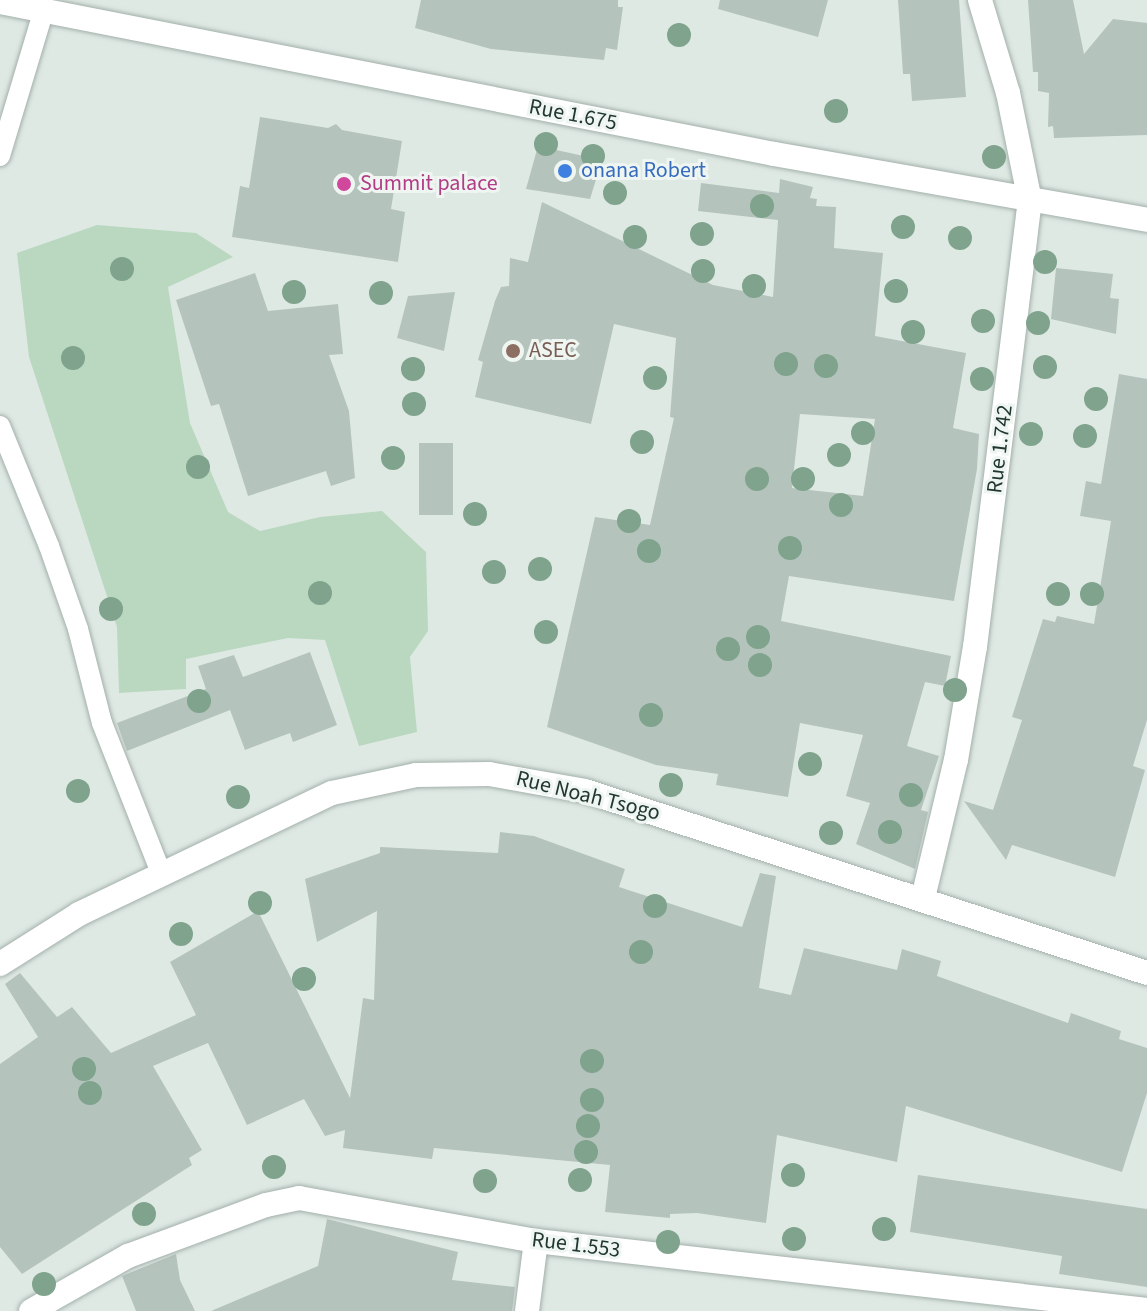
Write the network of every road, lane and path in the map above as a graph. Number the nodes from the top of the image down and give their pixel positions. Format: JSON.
{"nodes":[{"id":1,"x":980,"y":0,"type":"edge"},
{"id":2,"x":0,"y":2,"type":"edge"},
{"id":3,"x":44,"y":6,"type":"edge"},
{"id":4,"x":0,"y":156,"type":"edge"},
{"id":5,"x":1030,"y":201,"type":"junction"},
{"id":6,"x":1147,"y":220,"type":"edge"},
{"id":7,"x":0,"y":426,"type":"edge"},
{"id":8,"x":161,"y":873,"type":"junction"},
{"id":9,"x":923,"y":898,"type":"junction"},
{"id":10,"x":0,"y":964,"type":"edge"},
{"id":11,"x":1147,"y":973,"type":"edge"},
{"id":12,"x":536,"y":1241,"type":"junction"},
{"id":13,"x":1147,"y":1310,"type":"edge"},
{"id":14,"x":31,"y":1311,"type":"edge"},
{"id":15,"x":527,"y":1311,"type":"edge"}],
"edges":[{"from":1,"to":5,"type":"street","name":"Rue 1.742"},
{"from":2,"to":3,"type":"street","name":"Rue 1.675"},
{"from":3,"to":4,"type":"lane"},
{"from":3,"to":5,"type":"street","name":"Rue 1.675"},
{"from":5,"to":6,"type":"street","name":"Rue 1.675"},
{"from":5,"to":9,"type":"street","name":"Rue 1.742"},
{"from":7,"to":8,"type":"lane"},
{"from":8,"to":9,"type":"street","name":"Rue Noah Tsogo"},
{"from":8,"to":10,"type":"street","name":"Rue Noah Tsogo"},
{"from":9,"to":11,"type":"street","name":"Rue Noah Tsogo"},
{"from":12,"to":13,"type":"street","name":"Rue 1.553"},
{"from":12,"to":14,"type":"street","name":"Rue 1.553"},
{"from":12,"to":15,"type":"street"}]}
